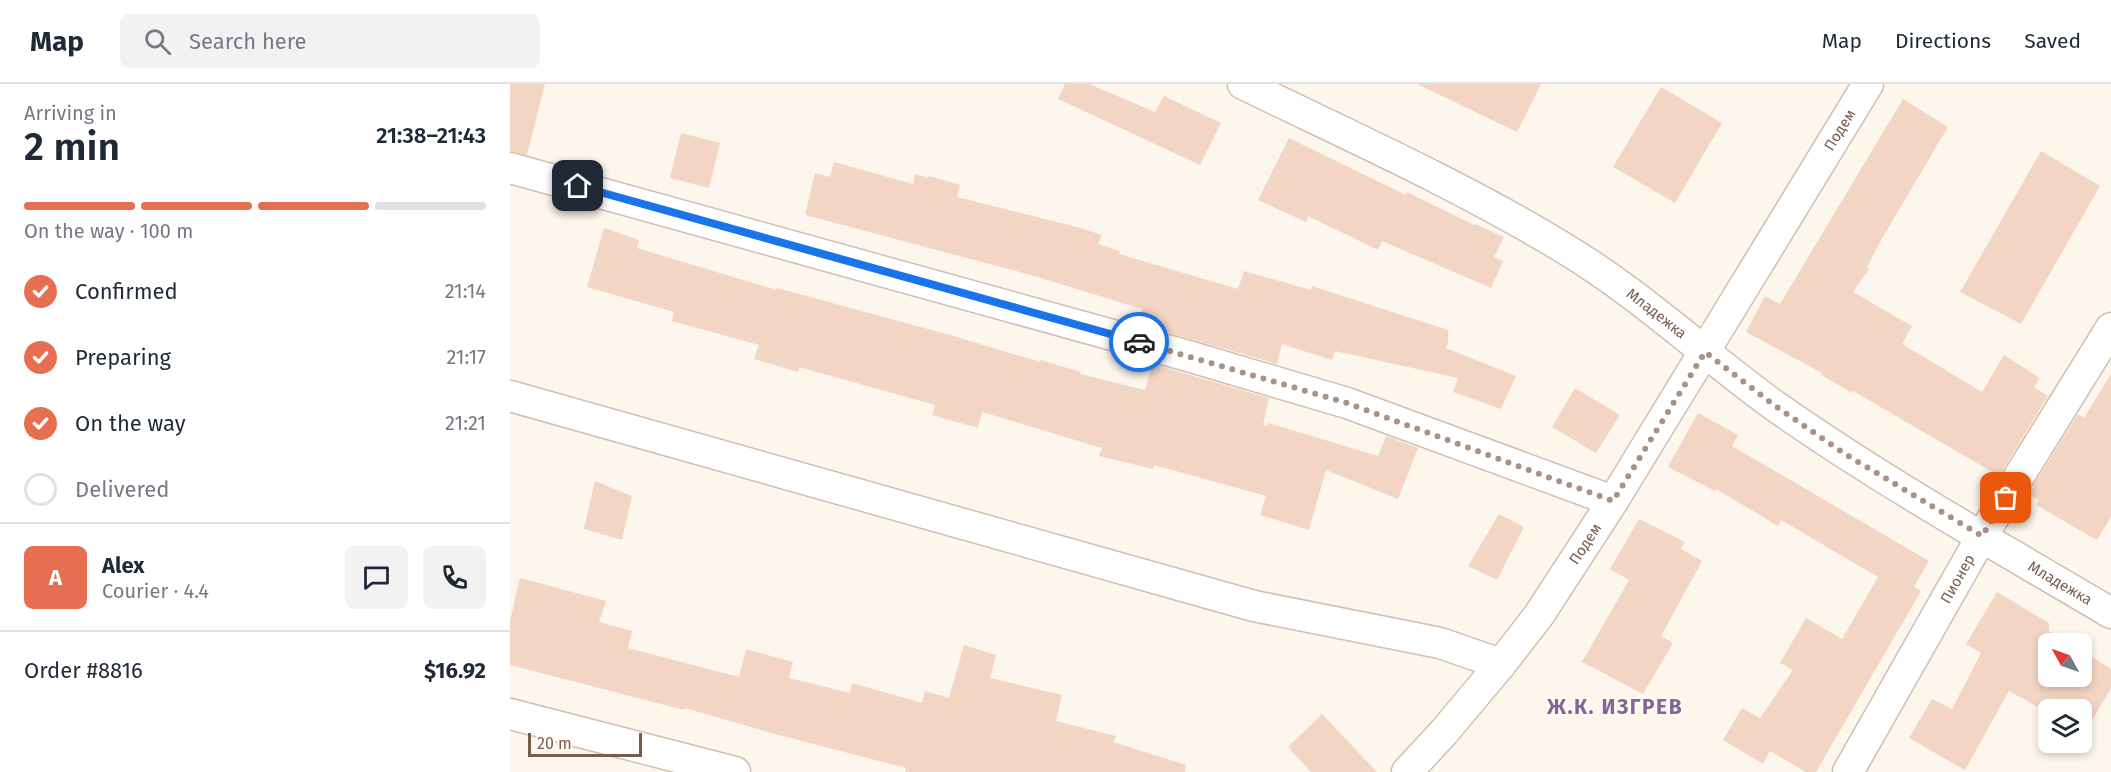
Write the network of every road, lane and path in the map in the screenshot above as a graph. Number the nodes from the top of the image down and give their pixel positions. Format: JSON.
{"nodes":[{"id":1,"x":1243,"y":84,"type":"edge"},
{"id":2,"x":1868,"y":84,"type":"edge"},
{"id":3,"x":510,"y":168,"type":"edge"},
{"id":4,"x":2108,"y":342,"type":"edge"},
{"id":5,"x":1705,"y":352,"type":"junction"},
{"id":6,"x":510,"y":396,"type":"edge"},
{"id":7,"x":1613,"y":501,"type":"junction"},
{"id":8,"x":1982,"y":536,"type":"junction"},
{"id":9,"x":2111,"y":613,"type":"edge"},
{"id":10,"x":1501,"y":664,"type":"junction"},
{"id":11,"x":510,"y":714,"type":"edge"},
{"id":12,"x":735,"y":772,"type":"edge"},
{"id":13,"x":1407,"y":772,"type":"edge"},
{"id":14,"x":1848,"y":772,"type":"edge"}],
"edges":[{"from":1,"to":5,"type":"street","name":"Младежка"},
{"from":2,"to":5,"type":"street","name":"Подем"},
{"from":3,"to":7,"type":"street"},
{"from":4,"to":8,"type":"street","name":"Пионер"},
{"from":5,"to":7,"type":"street","name":"Подем"},
{"from":5,"to":8,"type":"street","name":"Младежка"},
{"from":6,"to":10,"type":"street"},
{"from":7,"to":10,"type":"street","name":"Подем"},
{"from":8,"to":9,"type":"street","name":"Младежка"},
{"from":8,"to":14,"type":"street","name":"Пионер"},
{"from":10,"to":13,"type":"street","name":"Подем"},
{"from":11,"to":12,"type":"street"}]}
